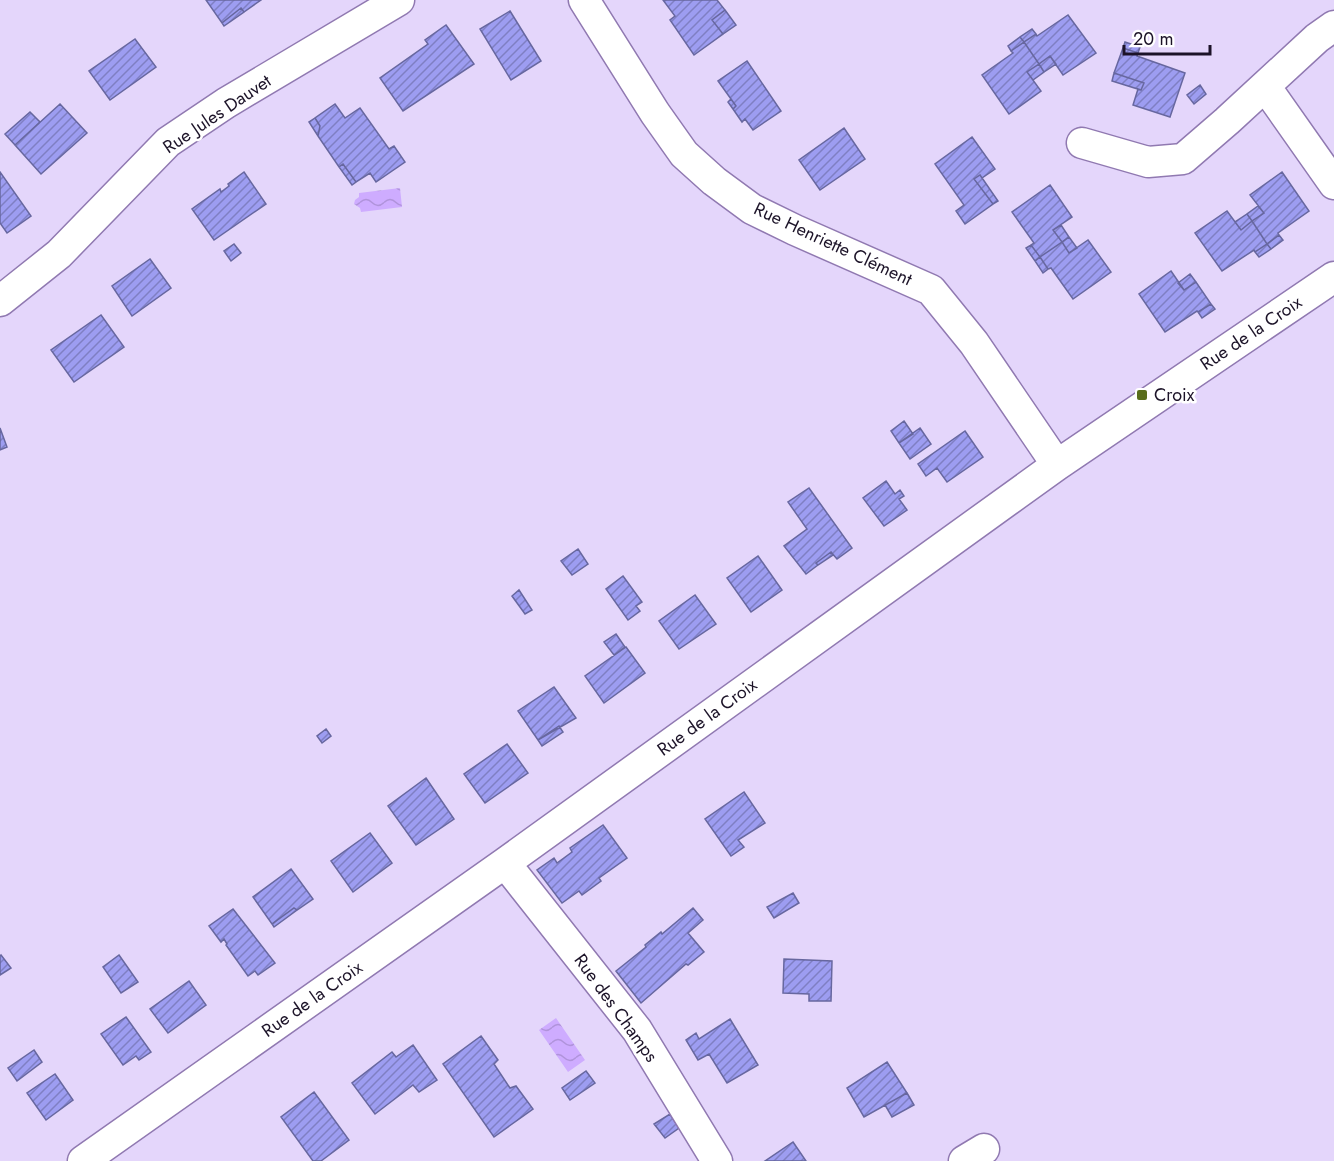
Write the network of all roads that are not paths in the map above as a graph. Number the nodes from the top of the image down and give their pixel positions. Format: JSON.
{"nodes":[{"id":1,"x":399,"y":0,"type":"edge"},
{"id":2,"x":584,"y":0,"type":"edge"},
{"id":3,"x":1334,"y":26,"type":"edge"},
{"id":4,"x":1265,"y":86,"type":"junction"},
{"id":5,"x":1082,"y":143,"type":"dead end"},
{"id":6,"x":1334,"y":184,"type":"edge"},
{"id":7,"x":1334,"y":277,"type":"edge"},
{"id":8,"x":0,"y":301,"type":"edge"},
{"id":9,"x":1058,"y":465,"type":"junction"},
{"id":10,"x":505,"y":863,"type":"junction"},
{"id":11,"x":83,"y":1161,"type":"edge"},
{"id":12,"x":717,"y":1161,"type":"edge"}],
"edges":[{"from":1,"to":8,"type":"street","name":"Rue Jules Dauvet"},
{"from":2,"to":9,"type":"street","name":"Rue Henriette Clément"},
{"from":3,"to":4,"type":"street"},
{"from":4,"to":5,"type":"street"},
{"from":4,"to":6,"type":"street"},
{"from":7,"to":9,"type":"street","name":"Rue de la Croix"},
{"from":9,"to":10,"type":"street","name":"Rue de la Croix"},
{"from":10,"to":11,"type":"street","name":"Rue de la Croix"},
{"from":10,"to":12,"type":"street","name":"Rue des Champs"}]}
